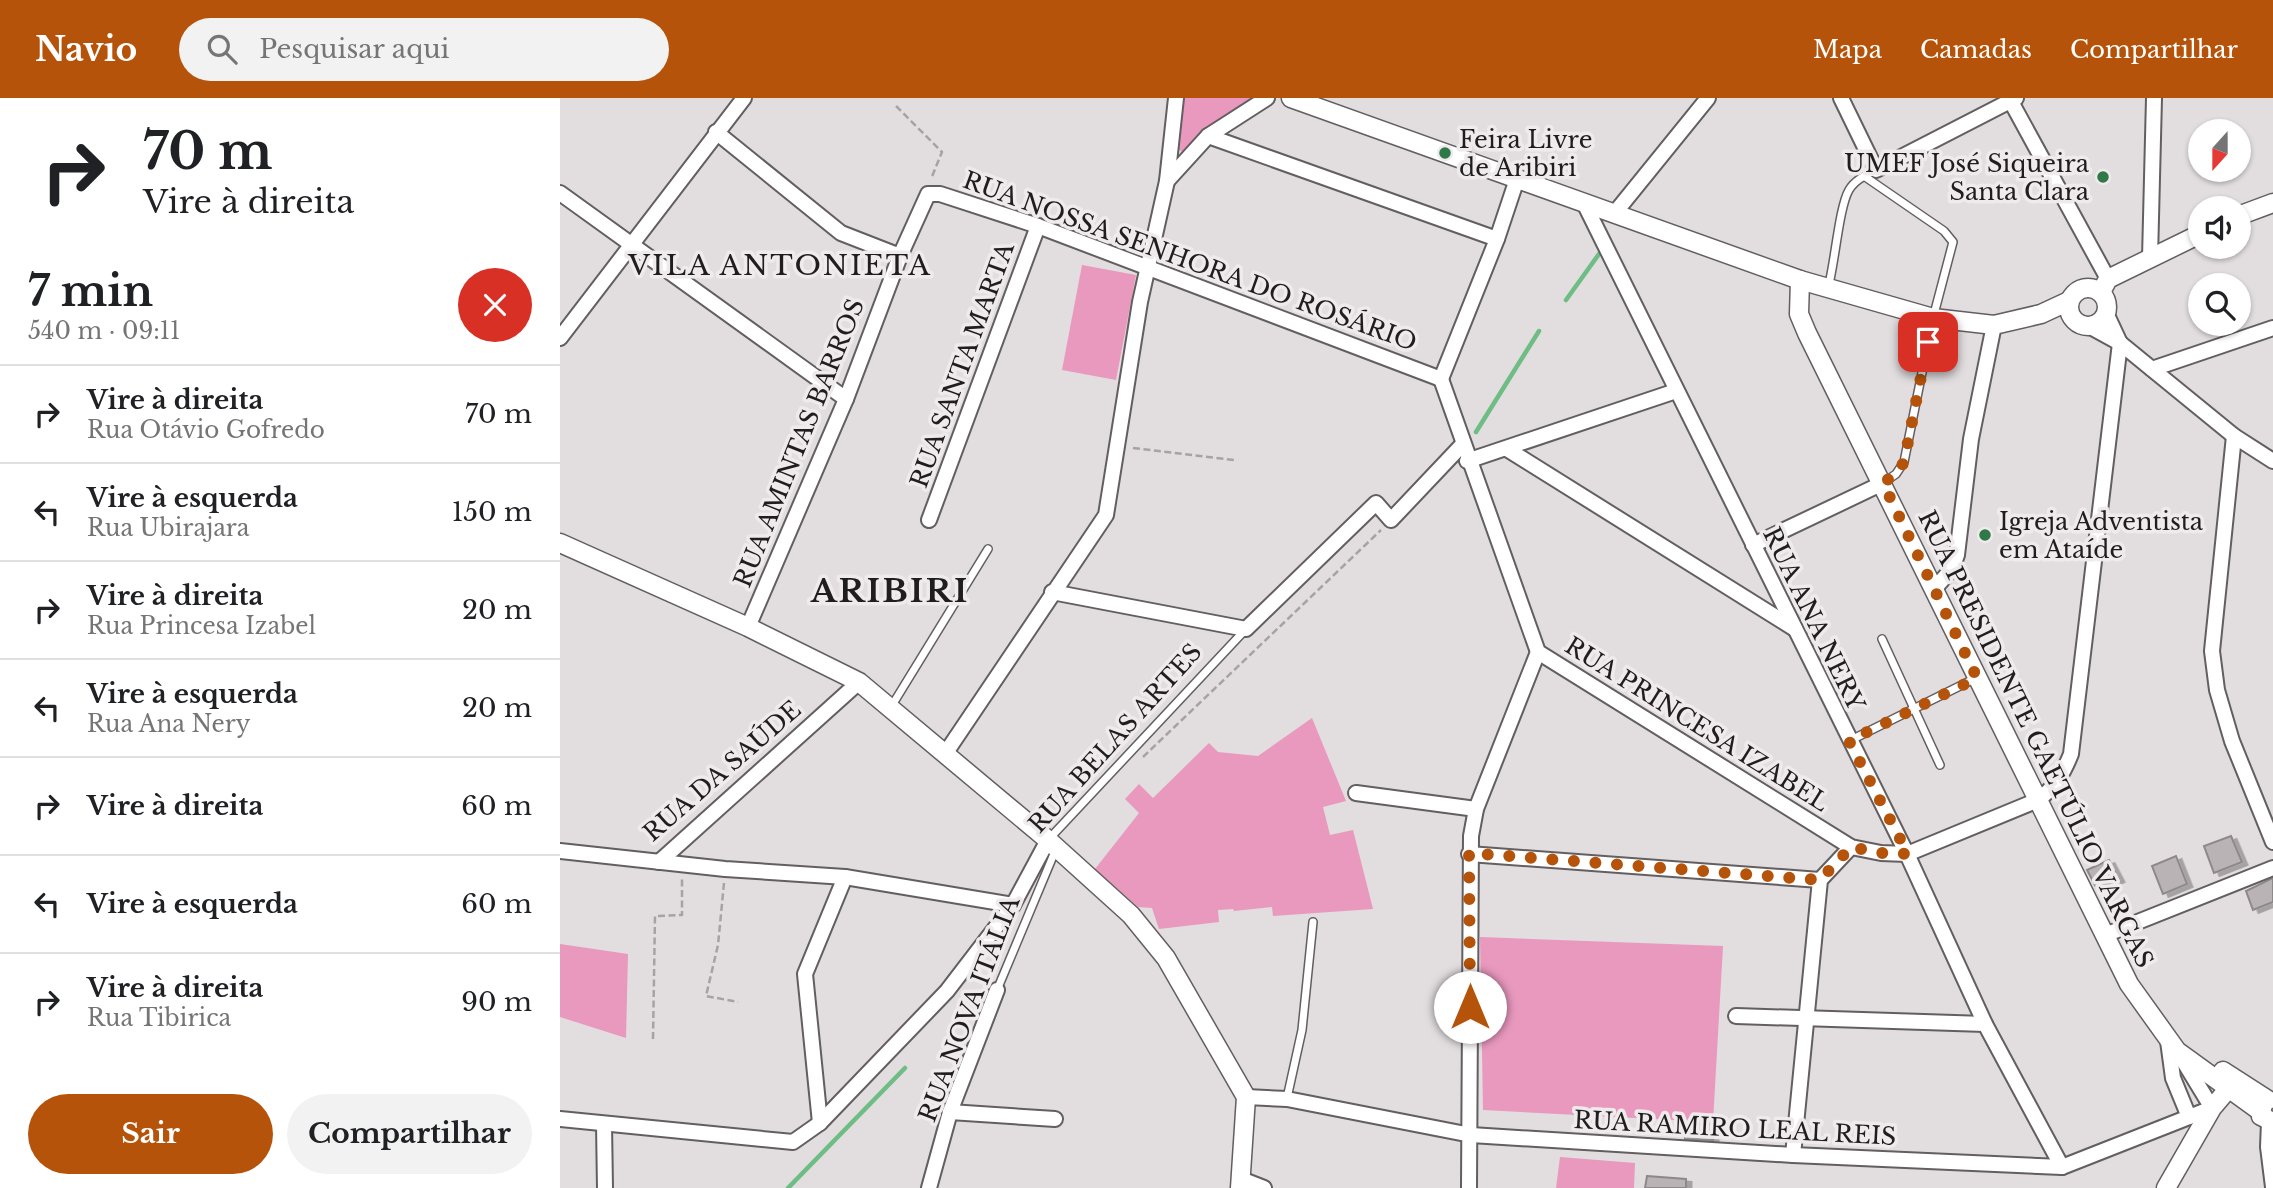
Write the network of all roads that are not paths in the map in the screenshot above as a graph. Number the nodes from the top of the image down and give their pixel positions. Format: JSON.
{"nodes":[{"id":1,"x":744,"y":98,"type":"edge"},
{"id":2,"x":1175,"y":98,"type":"edge"},
{"id":3,"x":1267,"y":98,"type":"edge"},
{"id":4,"x":1292,"y":98,"type":"edge"},
{"id":5,"x":1708,"y":98,"type":"edge"},
{"id":6,"x":1841,"y":98,"type":"edge"},
{"id":7,"x":2154,"y":98,"type":"edge"},
{"id":8,"x":2012,"y":99,"type":"edge"},
{"id":9,"x":716,"y":132,"type":"junction"},
{"id":10,"x":1208,"y":136,"type":"junction"},
{"id":11,"x":1170,"y":144,"type":"junction"},
{"id":12,"x":1191,"y":154,"type":"junction"},
{"id":13,"x":1870,"y":173,"type":"junction"},
{"id":14,"x":1517,"y":179,"type":"junction"},
{"id":15,"x":1167,"y":181,"type":"junction"},
{"id":16,"x":560,"y":192,"type":"edge"},
{"id":17,"x":924,"y":199,"type":"joint"},
{"id":18,"x":1584,"y":203,"type":"junction"},
{"id":19,"x":2273,"y":203,"type":"edge"},
{"id":20,"x":2251,"y":211,"type":"edge"},
{"id":21,"x":1614,"y":214,"type":"junction"},
{"id":22,"x":1038,"y":226,"type":"junction"},
{"id":23,"x":1497,"y":239,"type":"junction"},
{"id":24,"x":2188,"y":240,"type":"edge"},
{"id":25,"x":632,"y":242,"type":"junction"},
{"id":26,"x":900,"y":256,"type":"junction"},
{"id":27,"x":2150,"y":258,"type":"junction"},
{"id":28,"x":1146,"y":268,"type":"junction"},
{"id":29,"x":1800,"y":280,"type":"junction"},
{"id":30,"x":2105,"y":286,"type":"junction"},
{"id":31,"x":1828,"y":288,"type":"junction"},
{"id":32,"x":2069,"y":300,"type":"junction"},
{"id":33,"x":2106,"y":313,"type":"junction"},
{"id":34,"x":2041,"y":314,"type":"junction"},
{"id":35,"x":1933,"y":318,"type":"junction"},
{"id":36,"x":2082,"y":324,"type":"junction"},
{"id":37,"x":1994,"y":325,"type":"junction"},
{"id":38,"x":2273,"y":328,"type":"edge"},
{"id":39,"x":560,"y":338,"type":"edge"},
{"id":40,"x":2120,"y":343,"type":"junction"},
{"id":41,"x":2152,"y":369,"type":"junction"},
{"id":42,"x":1441,"y":379,"type":"junction"},
{"id":43,"x":1676,"y":391,"type":"junction"},
{"id":44,"x":846,"y":399,"type":"junction"},
{"id":45,"x":2234,"y":436,"type":"junction"},
{"id":46,"x":1462,"y":445,"type":"junction"},
{"id":47,"x":1507,"y":449,"type":"junction"},
{"id":48,"x":1467,"y":461,"type":"junction"},
{"id":49,"x":2273,"y":461,"type":"edge"},
{"id":50,"x":1883,"y":483,"type":"junction"},
{"id":51,"x":929,"y":520,"type":"dead end"},
{"id":52,"x":560,"y":543,"type":"edge"},
{"id":53,"x":1753,"y":545,"type":"junction"},
{"id":54,"x":988,"y":549,"type":"dead end"},
{"id":55,"x":1935,"y":587,"type":"junction"},
{"id":56,"x":1052,"y":592,"type":"junction"},
{"id":57,"x":748,"y":627,"type":"junction"},
{"id":58,"x":1246,"y":629,"type":"junction"},
{"id":59,"x":1796,"y":629,"type":"junction"},
{"id":60,"x":1882,"y":639,"type":"dead end"},
{"id":61,"x":1538,"y":652,"type":"junction"},
{"id":62,"x":1977,"y":678,"type":"junction"},
{"id":63,"x":859,"y":682,"type":"junction"},
{"id":64,"x":891,"y":707,"type":"junction"},
{"id":65,"x":1914,"y":707,"type":"junction"},
{"id":66,"x":1849,"y":741,"type":"junction"},
{"id":67,"x":945,"y":754,"type":"junction"},
{"id":68,"x":1940,"y":765,"type":"dead end"},
{"id":69,"x":1356,"y":793,"type":"dead end"},
{"id":70,"x":2038,"y":800,"type":"junction"},
{"id":71,"x":1476,"y":809,"type":"junction"},
{"id":72,"x":2273,"y":842,"type":"edge"},
{"id":73,"x":1053,"y":844,"type":"junction"},
{"id":74,"x":1851,"y":847,"type":"junction"},
{"id":75,"x":560,"y":851,"type":"edge"},
{"id":76,"x":1469,"y":853,"type":"junction"},
{"id":77,"x":1908,"y":854,"type":"junction"},
{"id":78,"x":659,"y":862,"type":"junction"},
{"id":79,"x":2273,"y":869,"type":"edge"},
{"id":80,"x":845,"y":877,"type":"junction"},
{"id":81,"x":1820,"y":880,"type":"junction"},
{"id":82,"x":1013,"y":905,"type":"junction"},
{"id":83,"x":1313,"y":922,"type":"dead end"},
{"id":84,"x":2105,"y":935,"type":"junction"},
{"id":85,"x":997,"y":990,"type":"joint"},
{"id":86,"x":1736,"y":1016,"type":"dead end"},
{"id":87,"x":1806,"y":1019,"type":"junction"},
{"id":88,"x":1985,"y":1024,"type":"junction"},
{"id":89,"x":2158,"y":1024,"type":"junction"},
{"id":90,"x":2172,"y":1046,"type":"junction"},
{"id":91,"x":2229,"y":1088,"type":"junction"},
{"id":92,"x":1246,"y":1097,"type":"junction"},
{"id":93,"x":1287,"y":1099,"type":"junction"},
{"id":94,"x":2212,"y":1108,"type":"junction"},
{"id":95,"x":2269,"y":1111,"type":"edge"},
{"id":96,"x":950,"y":1112,"type":"junction"},
{"id":97,"x":2189,"y":1117,"type":"junction"},
{"id":98,"x":560,"y":1119,"type":"edge"},
{"id":99,"x":1055,"y":1119,"type":"dead end"},
{"id":100,"x":820,"y":1123,"type":"junction"},
{"id":101,"x":604,"y":1124,"type":"junction"},
{"id":102,"x":1471,"y":1135,"type":"junction"},
{"id":103,"x":1793,"y":1155,"type":"junction"},
{"id":104,"x":2062,"y":1167,"type":"junction"},
{"id":105,"x":1240,"y":1184,"type":"edge"},
{"id":106,"x":2273,"y":1186,"type":"edge"},
{"id":107,"x":605,"y":1188,"type":"edge"},
{"id":108,"x":929,"y":1188,"type":"edge"},
{"id":109,"x":1264,"y":1188,"type":"edge"},
{"id":110,"x":1469,"y":1188,"type":"edge"},
{"id":111,"x":2166,"y":1188,"type":"edge"}],
"edges":[{"from":1,"to":9,"type":"street"},
{"from":2,"to":11,"type":"street"},
{"from":3,"to":10,"type":"street"},
{"from":4,"to":14,"type":"street"},
{"from":5,"to":21,"type":"street"},
{"from":6,"to":13,"type":"street"},
{"from":7,"to":27,"type":"street"},
{"from":8,"to":13,"type":"street"},
{"from":8,"to":30,"type":"street"},
{"from":9,"to":25,"type":"street"},
{"from":9,"to":26,"type":"street"},
{"from":10,"to":12,"type":"street"},
{"from":10,"to":23,"type":"street"},
{"from":11,"to":12,"type":"street"},
{"from":11,"to":15,"type":"street"},
{"from":12,"to":15,"type":"street"},
{"from":13,"to":31,"type":"lane"},
{"from":13,"to":35,"type":"lane"},
{"from":14,"to":18,"type":"street"},
{"from":14,"to":23,"type":"street"},
{"from":15,"to":28,"type":"street"},
{"from":16,"to":25,"type":"street"},
{"from":17,"to":22,"type":"street","name":"RUA NOSSA SENHORA DO ROSÁRIO"},
{"from":17,"to":26,"type":"street","name":"RUA AMINTAS BARROS"},
{"from":18,"to":21,"type":"street"},
{"from":18,"to":43,"type":"street","name":"RUA ANA NERY"},
{"from":19,"to":20,"type":"street"},
{"from":21,"to":29,"type":"street"},
{"from":22,"to":28,"type":"street","name":"RUA NOSSA SENHORA DO ROSÁRIO"},
{"from":22,"to":51,"type":"street","name":"RUA SANTA MARTA"},
{"from":23,"to":42,"type":"street"},
{"from":24,"to":27,"type":"street"},
{"from":25,"to":39,"type":"street"},
{"from":25,"to":44,"type":"street"},
{"from":26,"to":44,"type":"street","name":"RUA AMINTAS BARROS"},
{"from":27,"to":30,"type":"street"},
{"from":28,"to":42,"type":"street","name":"RUA NOSSA SENHORA DO ROSÁRIO"},
{"from":28,"to":56,"type":"street"},
{"from":29,"to":31,"type":"street"},
{"from":29,"to":50,"type":"street","name":"RUA PRESIDENTE GAETÚLIO VARGAS"},
{"from":30,"to":32,"type":"street"},
{"from":30,"to":33,"type":"street"},
{"from":31,"to":35,"type":"street"},
{"from":32,"to":34,"type":"street"},
{"from":32,"to":36,"type":"street"},
{"from":33,"to":36,"type":"street"},
{"from":33,"to":40,"type":"street"},
{"from":34,"to":36,"type":"street"},
{"from":34,"to":37,"type":"street"},
{"from":35,"to":37,"type":"street"},
{"from":35,"to":50,"type":"lane"},
{"from":36,"to":40,"type":"street"},
{"from":37,"to":55,"type":"street"},
{"from":38,"to":41,"type":"street"},
{"from":40,"to":41,"type":"street"},
{"from":40,"to":70,"type":"street"},
{"from":41,"to":45,"type":"street"},
{"from":42,"to":46,"type":"street","name":"RUA PRINCESA IZABEL"},
{"from":43,"to":47,"type":"street"},
{"from":43,"to":53,"type":"street","name":"RUA ANA NERY"},
{"from":44,"to":57,"type":"street","name":"RUA AMINTAS BARROS"},
{"from":45,"to":49,"type":"street"},
{"from":45,"to":72,"type":"street"},
{"from":46,"to":48,"type":"street","name":"RUA PRINCESA IZABEL"},
{"from":46,"to":58,"type":"street","name":"RUA BELAS ARTES"},
{"from":47,"to":48,"type":"street"},
{"from":47,"to":59,"type":"street"},
{"from":48,"to":61,"type":"street","name":"RUA PRINCESA IZABEL"},
{"from":50,"to":53,"type":"street"},
{"from":50,"to":55,"type":"street","name":"RUA PRESIDENTE GAETÚLIO VARGAS"},
{"from":52,"to":57,"type":"street"},
{"from":53,"to":59,"type":"street","name":"RUA ANA NERY"},
{"from":54,"to":64,"type":"lane"},
{"from":55,"to":62,"type":"street","name":"RUA PRESIDENTE GAETÚLIO VARGAS"},
{"from":56,"to":58,"type":"street"},
{"from":56,"to":67,"type":"street"},
{"from":57,"to":63,"type":"street"},
{"from":58,"to":73,"type":"lane","name":"RUA BELAS ARTES"},
{"from":59,"to":66,"type":"street","name":"RUA ANA NERY"},
{"from":60,"to":65,"type":"lane"},
{"from":61,"to":71,"type":"street"},
{"from":61,"to":74,"type":"street","name":"RUA PRINCESA IZABEL"},
{"from":62,"to":65,"type":"lane"},
{"from":62,"to":70,"type":"street","name":"RUA PRESIDENTE GAETÚLIO VARGAS"},
{"from":63,"to":64,"type":"street"},
{"from":63,"to":78,"type":"street","name":"RUA DA SAÚDE"},
{"from":64,"to":67,"type":"street"},
{"from":65,"to":66,"type":"lane"},
{"from":65,"to":68,"type":"lane"},
{"from":66,"to":77,"type":"street","name":"RUA ANA NERY"},
{"from":67,"to":73,"type":"street"},
{"from":69,"to":71,"type":"street"},
{"from":70,"to":77,"type":"street"},
{"from":70,"to":84,"type":"street","name":"RUA PRESIDENTE GAETÚLIO VARGAS"},
{"from":71,"to":76,"type":"street"},
{"from":73,"to":82,"type":"street","name":"RUA BELAS ARTES"},
{"from":73,"to":85,"type":"lane","name":"RUA NOVA ITÁLIA"},
{"from":73,"to":92,"type":"street"},
{"from":74,"to":77,"type":"street","name":"RUA PRINCESA IZABEL"},
{"from":74,"to":81,"type":"street"},
{"from":75,"to":78,"type":"street","name":"RUA DA SAÚDE"},
{"from":76,"to":81,"type":"street"},
{"from":76,"to":102,"type":"street"},
{"from":77,"to":88,"type":"street","name":"RUA ANA NERY"},
{"from":78,"to":80,"type":"street"},
{"from":79,"to":84,"type":"street"},
{"from":80,"to":82,"type":"street"},
{"from":80,"to":100,"type":"street"},
{"from":81,"to":87,"type":"street"},
{"from":82,"to":100,"type":"street","name":"RUA BELAS ARTES"},
{"from":83,"to":93,"type":"lane"},
{"from":84,"to":89,"type":"street","name":"RUA PRESIDENTE GAETÚLIO VARGAS"},
{"from":85,"to":96,"type":"street","name":"RUA NOVA ITÁLIA"},
{"from":86,"to":87,"type":"street"},
{"from":87,"to":88,"type":"street"},
{"from":87,"to":103,"type":"street"},
{"from":88,"to":104,"type":"street","name":"RUA ANA NERY"},
{"from":89,"to":90,"type":"street","name":"RUA PRESIDENTE GAETÚLIO VARGAS"},
{"from":89,"to":95,"type":"street","name":"RUA PRESIDENTE GAETÚLIO VARGAS"},
{"from":90,"to":91,"type":"street","name":"RUA PRESIDENTE GAETÚLIO VARGAS"},
{"from":90,"to":94,"type":"street"},
{"from":90,"to":97,"type":"street"},
{"from":91,"to":94,"type":"street"},
{"from":91,"to":95,"type":"street","name":"RUA PRESIDENTE GAETÚLIO VARGAS"},
{"from":92,"to":93,"type":"street","name":"RUA RAMIRO LEAL REIS"},
{"from":92,"to":105,"type":"street"},
{"from":93,"to":102,"type":"street","name":"RUA RAMIRO LEAL REIS"},
{"from":94,"to":97,"type":"street","name":"RUA RAMIRO LEAL REIS"},
{"from":94,"to":111,"type":"street"},
{"from":95,"to":106,"type":"street"},
{"from":96,"to":99,"type":"street"},
{"from":96,"to":108,"type":"street","name":"RUA NOVA ITÁLIA"},
{"from":97,"to":104,"type":"street","name":"RUA RAMIRO LEAL REIS"},
{"from":98,"to":101,"type":"street"},
{"from":100,"to":101,"type":"street","name":"RUA BELAS ARTES"},
{"from":101,"to":107,"type":"street"},
{"from":102,"to":103,"type":"street","name":"RUA RAMIRO LEAL REIS"},
{"from":102,"to":110,"type":"street"},
{"from":103,"to":104,"type":"street","name":"RUA RAMIRO LEAL REIS"},
{"from":105,"to":109,"type":"street"}]}
